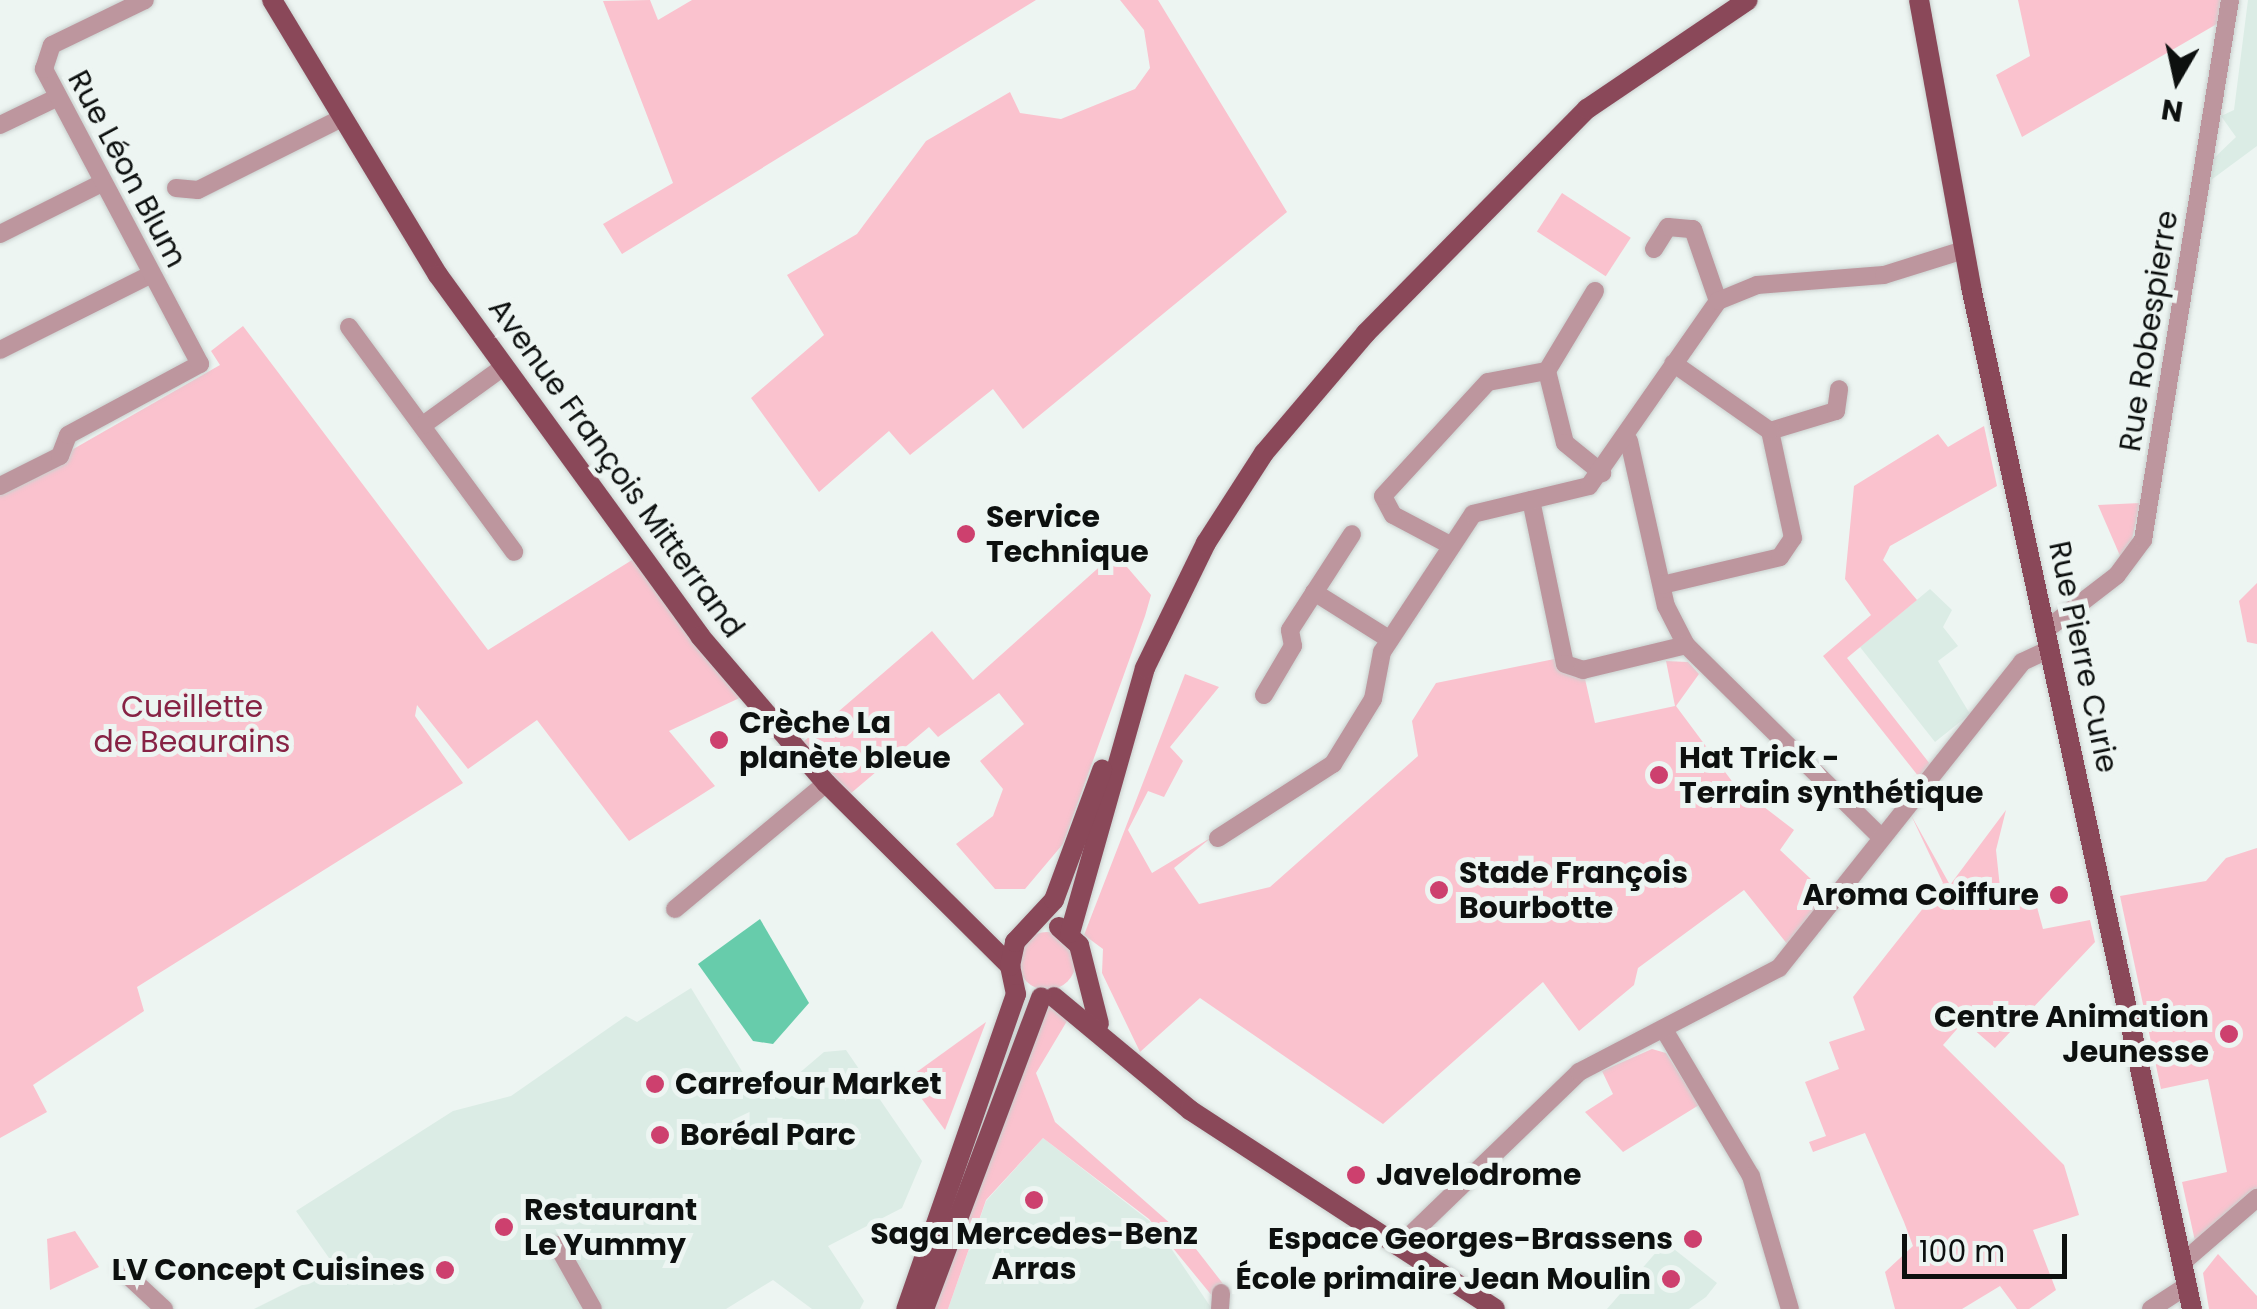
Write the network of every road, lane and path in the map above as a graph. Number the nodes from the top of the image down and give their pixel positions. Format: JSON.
{"nodes":[{"id":1,"x":145,"y":0,"type":"edge"},
{"id":2,"x":272,"y":0,"type":"edge"},
{"id":3,"x":2230,"y":0,"type":"edge"},
{"id":4,"x":1748,"y":2,"type":"edge"},
{"id":5,"x":1916,"y":5,"type":"edge"},
{"id":6,"x":56,"y":98,"type":"junction"},
{"id":7,"x":338,"y":120,"type":"junction"},
{"id":8,"x":0,"y":125,"type":"edge"},
{"id":9,"x":98,"y":186,"type":"junction"},
{"id":10,"x":176,"y":188,"type":"dead end"},
{"id":11,"x":0,"y":234,"type":"edge"},
{"id":12,"x":1654,"y":249,"type":"dead end"},
{"id":13,"x":1964,"y":250,"type":"junction"},
{"id":14,"x":150,"y":276,"type":"junction"},
{"id":15,"x":1595,"y":291,"type":"dead end"},
{"id":16,"x":1718,"y":300,"type":"junction"},
{"id":17,"x":349,"y":327,"type":"dead end"},
{"id":18,"x":0,"y":350,"type":"edge"},
{"id":19,"x":1673,"y":363,"type":"junction"},
{"id":20,"x":502,"y":368,"type":"junction"},
{"id":21,"x":1547,"y":371,"type":"junction"},
{"id":22,"x":1840,"y":389,"type":"dead end"},
{"id":23,"x":423,"y":425,"type":"junction"},
{"id":24,"x":1770,"y":432,"type":"junction"},
{"id":25,"x":1629,"y":441,"type":"junction"},
{"id":26,"x":1602,"y":474,"type":"junction"},
{"id":27,"x":0,"y":486,"type":"edge"},
{"id":28,"x":1530,"y":500,"type":"junction"},
{"id":29,"x":1352,"y":534,"type":"dead end"},
{"id":30,"x":1450,"y":545,"type":"junction"},
{"id":31,"x":514,"y":552,"type":"dead end"},
{"id":32,"x":1662,"y":584,"type":"junction"},
{"id":33,"x":1314,"y":592,"type":"junction"},
{"id":34,"x":2048,"y":639,"type":"junction"},
{"id":35,"x":1686,"y":645,"type":"junction"},
{"id":36,"x":1386,"y":646,"type":"junction"},
{"id":37,"x":1264,"y":695,"type":"dead end"},
{"id":38,"x":1127,"y":715,"type":"junction"},
{"id":39,"x":826,"y":782,"type":"junction"},
{"id":40,"x":1218,"y":838,"type":"dead end"},
{"id":41,"x":1881,"y":838,"type":"junction"},
{"id":42,"x":675,"y":908,"type":"dead end"},
{"id":43,"x":970,"y":926,"type":"junction"},
{"id":44,"x":1028,"y":932,"type":"junction"},
{"id":45,"x":1070,"y":933,"type":"junction"},
{"id":46,"x":1012,"y":973,"type":"junction"},
{"id":47,"x":1081,"y":974,"type":"junction"},
{"id":48,"x":1048,"y":997,"type":"junction"},
{"id":49,"x":1666,"y":1033,"type":"junction"},
{"id":50,"x":1104,"y":1035,"type":"junction"},
{"id":51,"x":2257,"y":1198,"type":"edge"},
{"id":52,"x":942,"y":1204,"type":"junction"},
{"id":53,"x":557,"y":1246,"type":"dead end"},
{"id":54,"x":1398,"y":1247,"type":"junction"},
{"id":55,"x":2183,"y":1262,"type":"junction"},
{"id":56,"x":120,"y":1269,"type":"dead end"},
{"id":57,"x":2188,"y":1286,"type":"junction"},
{"id":58,"x":588,"y":1308,"type":"edge"},
{"id":59,"x":164,"y":1309,"type":"edge"},
{"id":60,"x":891,"y":1309,"type":"edge"},
{"id":61,"x":906,"y":1309,"type":"edge"},
{"id":62,"x":924,"y":1309,"type":"edge"},
{"id":63,"x":1494,"y":1309,"type":"edge"},
{"id":64,"x":1790,"y":1309,"type":"edge"},
{"id":65,"x":2151,"y":1309,"type":"edge"},
{"id":66,"x":2192,"y":1309,"type":"edge"}],
"edges":[{"from":1,"to":6,"type":"street","name":"Rue Léon Blum"},
{"from":2,"to":7,"type":"main road","name":"Avenue François Mitterrand"},
{"from":3,"to":34,"type":"street","name":"Rue Robespierre"},
{"from":4,"to":38,"type":"main road"},
{"from":5,"to":13,"type":"main road","name":"Rue Pierre Curie"},
{"from":6,"to":8,"type":"street"},
{"from":6,"to":9,"type":"street","name":"Rue Léon Blum"},
{"from":7,"to":10,"type":"street"},
{"from":7,"to":20,"type":"main road","name":"Avenue François Mitterrand"},
{"from":9,"to":11,"type":"street"},
{"from":9,"to":14,"type":"street","name":"Rue Léon Blum"},
{"from":12,"to":16,"type":"street"},
{"from":13,"to":16,"type":"street"},
{"from":13,"to":34,"type":"main road","name":"Rue Pierre Curie"},
{"from":14,"to":18,"type":"street"},
{"from":14,"to":27,"type":"street","name":"Rue Léon Blum"},
{"from":15,"to":21,"type":"street"},
{"from":16,"to":19,"type":"street"},
{"from":17,"to":23,"type":"street"},
{"from":19,"to":24,"type":"street"},
{"from":19,"to":25,"type":"street"},
{"from":20,"to":23,"type":"street"},
{"from":20,"to":39,"type":"main road","name":"Avenue François Mitterrand"},
{"from":21,"to":26,"type":"street"},
{"from":21,"to":30,"type":"street"},
{"from":22,"to":24,"type":"street"},
{"from":23,"to":31,"type":"street"},
{"from":24,"to":32,"type":"street"},
{"from":25,"to":26,"type":"street"},
{"from":25,"to":32,"type":"street"},
{"from":26,"to":28,"type":"street"},
{"from":28,"to":30,"type":"street"},
{"from":28,"to":35,"type":"street"},
{"from":29,"to":33,"type":"street"},
{"from":30,"to":36,"type":"street"},
{"from":32,"to":35,"type":"street"},
{"from":33,"to":36,"type":"street"},
{"from":33,"to":37,"type":"street"},
{"from":34,"to":41,"type":"street","name":"Rue Robespierre"},
{"from":34,"to":55,"type":"main road","name":"Rue Pierre Curie"},
{"from":35,"to":41,"type":"street"},
{"from":36,"to":40,"type":"street"},
{"from":38,"to":44,"type":"main road"},
{"from":38,"to":45,"type":"main road"},
{"from":39,"to":42,"type":"street"},
{"from":39,"to":43,"type":"main road","name":"Avenue François Mitterrand"},
{"from":41,"to":49,"type":"street","name":"Rue Robespierre"},
{"from":43,"to":44,"type":"main road"},
{"from":43,"to":46,"type":"main road","name":"Avenue François Mitterrand"},
{"from":44,"to":45,"type":"main road"},
{"from":44,"to":46,"type":"main road"},
{"from":45,"to":47,"type":"main road"},
{"from":46,"to":48,"type":"main road"},
{"from":46,"to":52,"type":"main road"},
{"from":47,"to":48,"type":"main road"},
{"from":47,"to":50,"type":"main road"},
{"from":48,"to":50,"type":"main road"},
{"from":48,"to":62,"type":"main road"},
{"from":49,"to":54,"type":"street","name":"Rue Robespierre"},
{"from":49,"to":64,"type":"street"},
{"from":50,"to":54,"type":"main road"},
{"from":51,"to":55,"type":"street"},
{"from":52,"to":60,"type":"main road"},
{"from":52,"to":61,"type":"main road"},
{"from":53,"to":58,"type":"street"},
{"from":54,"to":63,"type":"main road"},
{"from":55,"to":57,"type":"main road","name":"Rue Pierre Curie"},
{"from":56,"to":59,"type":"street"},
{"from":57,"to":65,"type":"street"},
{"from":57,"to":66,"type":"main road","name":"Rue Pierre Curie"}]}
